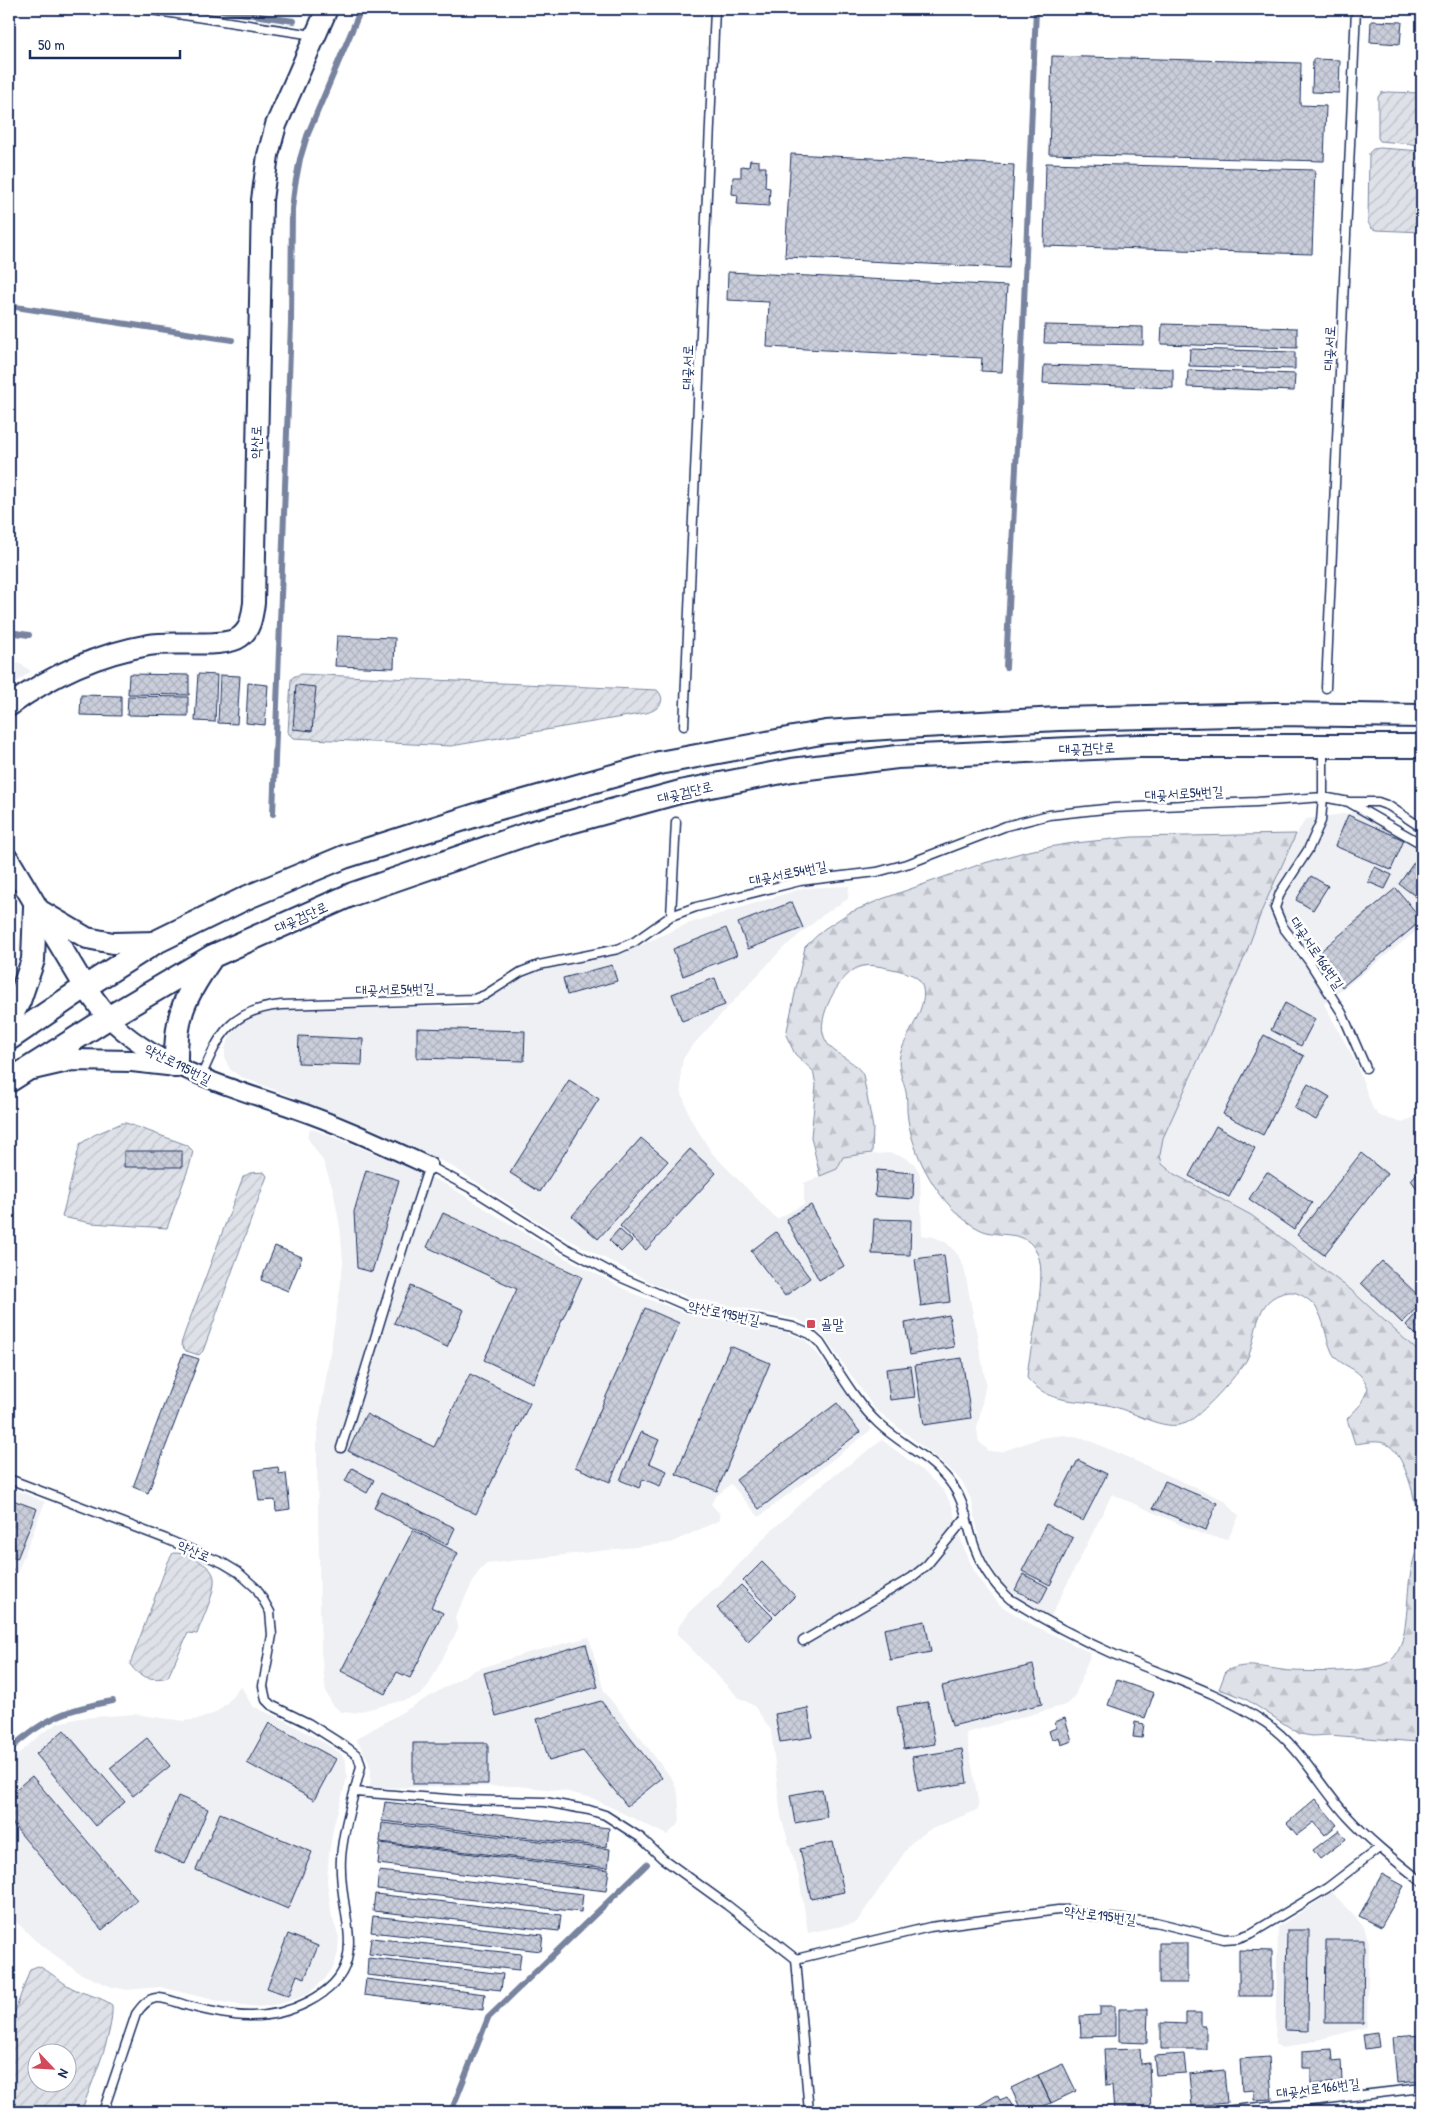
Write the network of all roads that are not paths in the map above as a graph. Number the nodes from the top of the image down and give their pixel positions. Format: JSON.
{"nodes":[{"id":1,"x":146,"y":9,"type":"edge"},
{"id":2,"x":327,"y":9,"type":"edge"},
{"id":3,"x":715,"y":9,"type":"edge"},
{"id":4,"x":1356,"y":9,"type":"edge"},
{"id":5,"x":315,"y":36,"type":"junction"},
{"id":6,"x":1326,"y":688,"type":"dead end"},
{"id":7,"x":9,"y":706,"type":"edge"},
{"id":8,"x":1422,"y":716,"type":"edge"},
{"id":9,"x":684,"y":726,"type":"dead end"},
{"id":10,"x":1422,"y":746,"type":"edge"},
{"id":11,"x":1323,"y":757,"type":"dead end"},
{"id":12,"x":1323,"y":797,"type":"junction"},
{"id":13,"x":1349,"y":802,"type":"junction"},
{"id":14,"x":676,"y":822,"type":"dead end"},
{"id":15,"x":1422,"y":828,"type":"edge"},
{"id":16,"x":1422,"y":844,"type":"edge"},
{"id":17,"x":9,"y":860,"type":"edge"},
{"id":18,"x":35,"y":907,"type":"junction"},
{"id":19,"x":671,"y":916,"type":"junction"},
{"id":20,"x":156,"y":942,"type":"junction"},
{"id":21,"x":213,"y":956,"type":"junction"},
{"id":22,"x":85,"y":987,"type":"junction"},
{"id":23,"x":108,"y":1018,"type":"junction"},
{"id":24,"x":9,"y":1020,"type":"edge"},
{"id":25,"x":9,"y":1039,"type":"edge"},
{"id":26,"x":176,"y":1066,"type":"junction"},
{"id":27,"x":1366,"y":1068,"type":"dead end"},
{"id":28,"x":15,"y":1076,"type":"edge"},
{"id":29,"x":201,"y":1077,"type":"junction"},
{"id":30,"x":428,"y":1166,"type":"junction"},
{"id":31,"x":341,"y":1448,"type":"dead end"},
{"id":32,"x":9,"y":1479,"type":"edge"},
{"id":33,"x":967,"y":1516,"type":"junction"},
{"id":34,"x":803,"y":1641,"type":"dead end"},
{"id":35,"x":355,"y":1792,"type":"junction"},
{"id":36,"x":1379,"y":1848,"type":"junction"},
{"id":37,"x":1422,"y":1882,"type":"edge"},
{"id":38,"x":796,"y":1959,"type":"junction"},
{"id":39,"x":1422,"y":2088,"type":"edge"},
{"id":40,"x":103,"y":2112,"type":"edge"},
{"id":41,"x":809,"y":2112,"type":"edge"},
{"id":42,"x":1216,"y":2112,"type":"edge"}],
"edges":[{"from":1,"to":5,"type":"lane"},
{"from":2,"to":5,"type":"street","name":"약산로"},
{"from":3,"to":9,"type":"lane","name":"대곶서로"},
{"from":4,"to":6,"type":"lane","name":"대곶서로"},
{"from":5,"to":7,"type":"street","name":"약산로"},
{"from":8,"to":20,"type":"main road"},
{"from":10,"to":21,"type":"main road","name":"대곶검단로"},
{"from":11,"to":12,"type":"lane"},
{"from":12,"to":13,"type":"lane","name":"대곶서로54번길"},
{"from":12,"to":19,"type":"lane","name":"대곶서로54번길"},
{"from":12,"to":27,"type":"lane","name":"대곶서로166번길"},
{"from":13,"to":15,"type":"lane","name":"대곶서로54번길"},
{"from":13,"to":16,"type":"lane"},
{"from":14,"to":19,"type":"lane"},
{"from":17,"to":18,"type":"street","name":"약산로195번길"},
{"from":18,"to":20,"type":"street"},
{"from":18,"to":22,"type":"street","name":"약산로195번길"},
{"from":18,"to":24,"type":"main road"},
{"from":19,"to":29,"type":"lane","name":"대곶서로54번길"},
{"from":20,"to":22,"type":"main road"},
{"from":21,"to":23,"type":"main road","name":"대곶검단로"},
{"from":21,"to":26,"type":"main road"},
{"from":22,"to":23,"type":"street","name":"약산로195번길"},
{"from":22,"to":25,"type":"main road"},
{"from":23,"to":26,"type":"street","name":"약산로195번길"},
{"from":23,"to":28,"type":"main road","name":"대곶검단로"},
{"from":26,"to":28,"type":"street"},
{"from":26,"to":29,"type":"street","name":"약산로195번길"},
{"from":29,"to":30,"type":"street","name":"약산로195번길"},
{"from":30,"to":31,"type":"lane"},
{"from":30,"to":33,"type":"lane","name":"약산로195번길"},
{"from":32,"to":35,"type":"lane","name":"약산로"},
{"from":33,"to":34,"type":"lane"},
{"from":33,"to":36,"type":"lane","name":"약산로195번길"},
{"from":35,"to":38,"type":"lane"},
{"from":35,"to":40,"type":"lane"},
{"from":36,"to":37,"type":"lane","name":"약산로195번길"},
{"from":36,"to":38,"type":"lane","name":"약산로195번길"},
{"from":38,"to":41,"type":"lane"},
{"from":39,"to":42,"type":"lane","name":"대곶서로166번길"}]}
